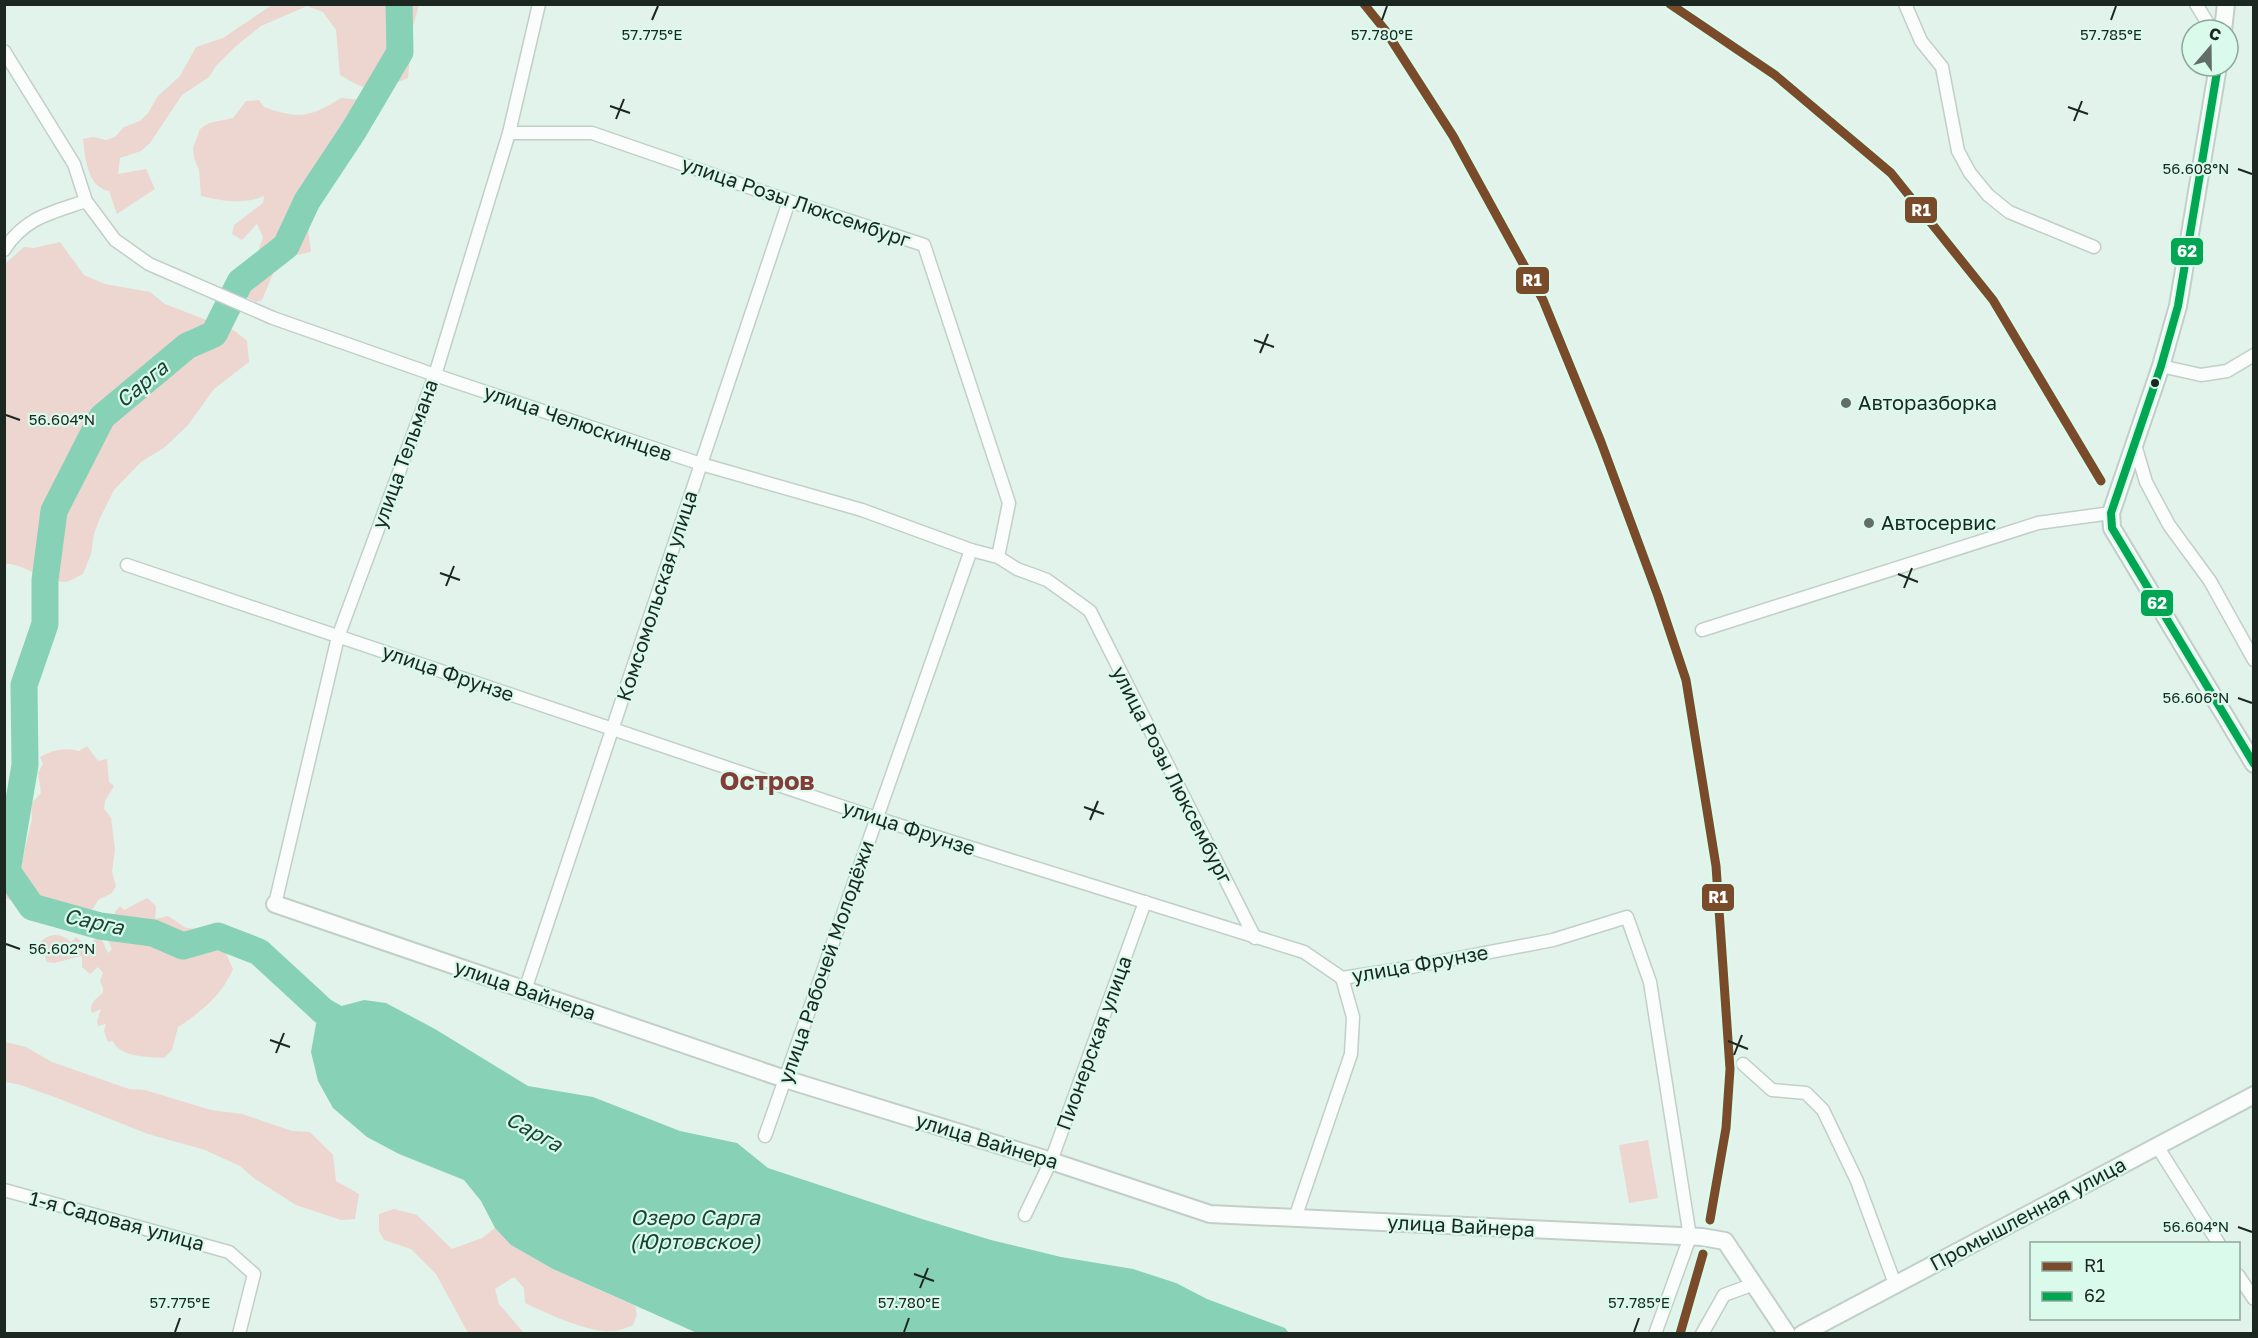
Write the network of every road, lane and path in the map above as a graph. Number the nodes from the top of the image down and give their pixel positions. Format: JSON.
{"nodes":[{"id":1,"x":539,"y":4,"type":"edge"},
{"id":2,"x":1905,"y":4,"type":"edge"},
{"id":3,"x":2196,"y":4,"type":"edge"},
{"id":4,"x":2205,"y":18,"type":"edge"},
{"id":5,"x":4,"y":51,"type":"edge"},
{"id":6,"x":2216,"y":78,"type":"edge"},
{"id":7,"x":509,"y":133,"type":"junction"},
{"id":8,"x":86,"y":201,"type":"junction"},
{"id":9,"x":789,"y":201,"type":"junction"},
{"id":10,"x":2094,"y":247,"type":"dead end"},
{"id":11,"x":4,"y":250,"type":"edge"},
{"id":12,"x":2253,"y":355,"type":"edge"},
{"id":13,"x":2161,"y":366,"type":"junction"},
{"id":14,"x":435,"y":375,"type":"junction"},
{"id":15,"x":2135,"y":445,"type":"junction"},
{"id":16,"x":701,"y":464,"type":"junction"},
{"id":17,"x":2111,"y":513,"type":"junction"},
{"id":18,"x":971,"y":550,"type":"junction"},
{"id":19,"x":998,"y":557,"type":"junction"},
{"id":20,"x":127,"y":565,"type":"dead end"},
{"id":21,"x":1090,"y":611,"type":"joint"},
{"id":22,"x":1702,"y":630,"type":"dead end"},
{"id":23,"x":338,"y":637,"type":"junction"},
{"id":24,"x":2253,"y":660,"type":"edge"},
{"id":25,"x":613,"y":729,"type":"junction"},
{"id":26,"x":2253,"y":764,"type":"edge"},
{"id":27,"x":876,"y":818,"type":"junction"},
{"id":28,"x":1146,"y":902,"type":"junction"},
{"id":29,"x":275,"y":904,"type":"joint"},
{"id":30,"x":1255,"y":938,"type":"junction"},
{"id":31,"x":1342,"y":978,"type":"junction"},
{"id":32,"x":525,"y":990,"type":"junction"},
{"id":33,"x":1743,"y":1064,"type":"dead end"},
{"id":34,"x":785,"y":1078,"type":"junction"},
{"id":35,"x":2253,"y":1095,"type":"edge"},
{"id":36,"x":765,"y":1136,"type":"dead end"},
{"id":37,"x":2157,"y":1146,"type":"junction"},
{"id":38,"x":1051,"y":1161,"type":"junction"},
{"id":39,"x":4,"y":1190,"type":"edge"},
{"id":40,"x":1025,"y":1215,"type":"dead end"},
{"id":41,"x":1295,"y":1218,"type":"junction"},
{"id":42,"x":1690,"y":1237,"type":"junction"},
{"id":43,"x":2218,"y":1242,"type":"edge"},
{"id":44,"x":2240,"y":1278,"type":"edge"},
{"id":45,"x":1754,"y":1284,"type":"junction"},
{"id":46,"x":1895,"y":1284,"type":"junction"},
{"id":47,"x":2253,"y":1299,"type":"edge"},
{"id":48,"x":239,"y":1334,"type":"edge"},
{"id":49,"x":1655,"y":1334,"type":"edge"},
{"id":50,"x":1702,"y":1334,"type":"edge"},
{"id":51,"x":1787,"y":1334,"type":"edge"},
{"id":52,"x":1802,"y":1334,"type":"edge"}],
"edges":[{"from":1,"to":7,"type":"street","name":"улица Тельмана"},
{"from":2,"to":10,"type":"street"},
{"from":3,"to":4,"type":"street"},
{"from":5,"to":8,"type":"street","name":"улица Челюскинцев"},
{"from":6,"to":13,"type":"street"},
{"from":7,"to":9,"type":"street","name":"улица Розы Люксембург"},
{"from":7,"to":14,"type":"street","name":"улица Тельмана"},
{"from":8,"to":11,"type":"street"},
{"from":8,"to":14,"type":"street","name":"улица Челюскинцев"},
{"from":9,"to":16,"type":"street","name":"Комсомольская улица"},
{"from":9,"to":19,"type":"street","name":"улица Розы Люксембург"},
{"from":12,"to":13,"type":"street"},
{"from":13,"to":15,"type":"street"},
{"from":14,"to":16,"type":"street","name":"улица Челюскинцев"},
{"from":14,"to":23,"type":"street","name":"улица Тельмана"},
{"from":15,"to":17,"type":"street"},
{"from":15,"to":24,"type":"street"},
{"from":16,"to":18,"type":"street","name":"улица Челюскинцев"},
{"from":16,"to":25,"type":"street","name":"Комсомольская улица"},
{"from":17,"to":22,"type":"street"},
{"from":17,"to":26,"type":"street"},
{"from":18,"to":19,"type":"street","name":"улица Челюскинцев"},
{"from":18,"to":27,"type":"street","name":"улица Рабочей Молодёжи"},
{"from":19,"to":21,"type":"street","name":"улица Челюскинцев"},
{"from":20,"to":23,"type":"street","name":"улица Фрунзе"},
{"from":21,"to":30,"type":"street","name":"улица Розы Люксембург"},
{"from":23,"to":25,"type":"street","name":"улица Фрунзе"},
{"from":23,"to":29,"type":"street","name":"улица Тельмана"},
{"from":25,"to":27,"type":"street","name":"улица Фрунзе"},
{"from":25,"to":32,"type":"street","name":"Комсомольская улица"},
{"from":27,"to":28,"type":"street","name":"улица Фрунзе"},
{"from":27,"to":34,"type":"street","name":"улица Рабочей Молодёжи"},
{"from":28,"to":30,"type":"street","name":"улица Фрунзе"},
{"from":28,"to":38,"type":"street","name":"Пионерская улица"},
{"from":29,"to":32,"type":"street","name":"улица Вайнера"},
{"from":30,"to":31,"type":"street","name":"улица Фрунзе"},
{"from":31,"to":41,"type":"street"},
{"from":31,"to":42,"type":"street","name":"улица Фрунзе"},
{"from":32,"to":34,"type":"street","name":"улица Вайнера"},
{"from":33,"to":46,"type":"street"},
{"from":34,"to":36,"type":"street","name":"улица Рабочей Молодёжи"},
{"from":34,"to":38,"type":"street","name":"улица Вайнера"},
{"from":35,"to":37,"type":"street","name":"Промышленная улица"},
{"from":37,"to":43,"type":"street"},
{"from":37,"to":46,"type":"street","name":"Промышленная улица"},
{"from":38,"to":40,"type":"street","name":"Пионерская улица"},
{"from":38,"to":41,"type":"street","name":"улица Вайнера"},
{"from":39,"to":48,"type":"street","name":"1-я Садовая улица"},
{"from":41,"to":42,"type":"street","name":"улица Вайнера"},
{"from":42,"to":45,"type":"street","name":"улица Вайнера"},
{"from":42,"to":49,"type":"street"},
{"from":44,"to":47,"type":"street"},
{"from":45,"to":50,"type":"street"},
{"from":45,"to":51,"type":"street"},
{"from":46,"to":52,"type":"street","name":"Промышленная улица"}]}
